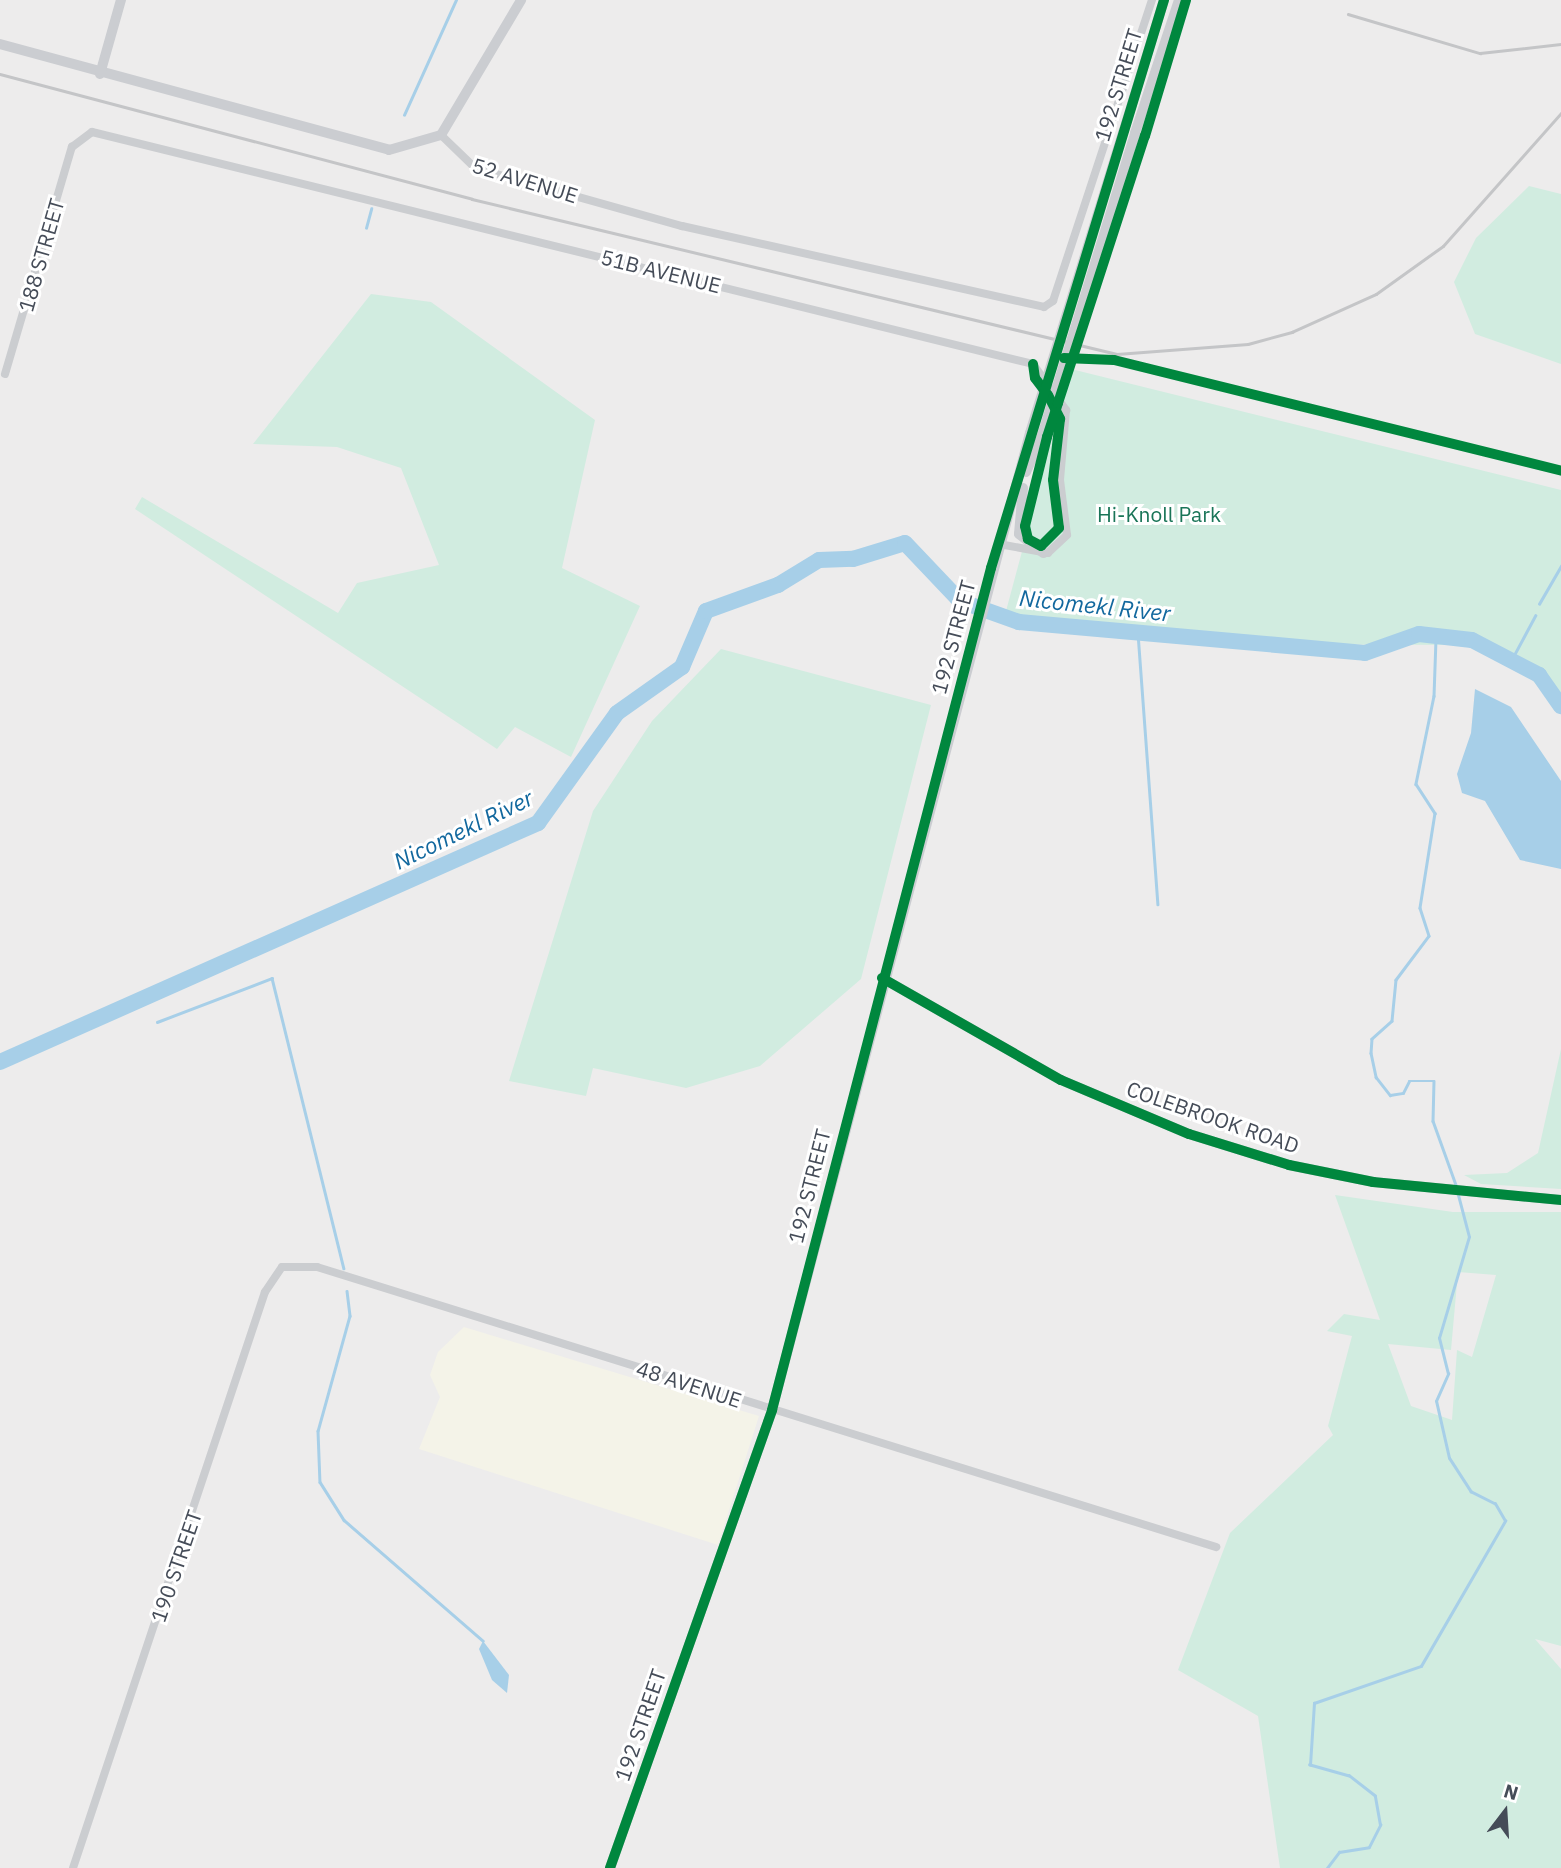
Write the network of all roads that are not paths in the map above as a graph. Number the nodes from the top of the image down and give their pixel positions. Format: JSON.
{"nodes":[{"id":1,"x":121,"y":0,"type":"edge"},
{"id":2,"x":521,"y":0,"type":"edge"},
{"id":3,"x":1152,"y":0,"type":"edge"},
{"id":4,"x":1164,"y":0,"type":"edge"},
{"id":5,"x":1179,"y":0,"type":"edge"},
{"id":6,"x":0,"y":44,"type":"edge"},
{"id":7,"x":100,"y":74,"type":"junction"},
{"id":8,"x":1130,"y":131,"type":"junction"},
{"id":9,"x":441,"y":135,"type":"junction"},
{"id":10,"x":79,"y":137,"type":"joint"},
{"id":11,"x":5,"y":374,"type":"dead end"},
{"id":12,"x":1036,"y":434,"type":"junction"},
{"id":13,"x":1030,"y":462,"type":"junction"},
{"id":14,"x":1012,"y":503,"type":"junction"},
{"id":15,"x":999,"y":544,"type":"junction"},
{"id":16,"x":1043,"y":553,"type":"junction"},
{"id":17,"x":882,"y":978,"type":"junction"},
{"id":18,"x":1561,"y":1200,"type":"edge"},
{"id":19,"x":282,"y":1266,"type":"joint"},
{"id":20,"x":772,"y":1410,"type":"junction"},
{"id":21,"x":1216,"y":1547,"type":"dead end"},
{"id":22,"x":73,"y":1868,"type":"edge"},
{"id":23,"x":610,"y":1868,"type":"edge"}],
"edges":[{"from":1,"to":7,"type":"main road"},
{"from":2,"to":9,"type":"main road"},
{"from":3,"to":9,"type":"street","name":"52 AVENUE"},
{"from":4,"to":8,"type":"main road","name":"192 STREET"},
{"from":5,"to":8,"type":"main road","name":"192 STREET"},
{"from":6,"to":7,"type":"main road"},
{"from":7,"to":9,"type":"main road"},
{"from":8,"to":12,"type":"main road","name":"192 STREET","bridge":true},
{"from":10,"to":11,"type":"street","name":"188 STREET"},
{"from":10,"to":16,"type":"street","name":"51B AVENUE"},
{"from":12,"to":13,"type":"main road","name":"192 STREET"},
{"from":12,"to":14,"type":"main road","name":"192 STREET"},
{"from":13,"to":14,"type":"main road","name":"192 STREET"},
{"from":13,"to":16,"type":"main road"},
{"from":14,"to":15,"type":"main road","name":"192 STREET"},
{"from":15,"to":16,"type":"street"},
{"from":15,"to":17,"type":"main road","name":"192 STREET"},
{"from":17,"to":18,"type":"main road","name":"COLEBROOK ROAD"},
{"from":17,"to":20,"type":"main road","name":"192 STREET"},
{"from":19,"to":20,"type":"street","name":"48 AVENUE"},
{"from":19,"to":22,"type":"street","name":"190 STREET"},
{"from":20,"to":21,"type":"street","name":"48 AVENUE"},
{"from":20,"to":23,"type":"main road","name":"192 STREET"}]}
